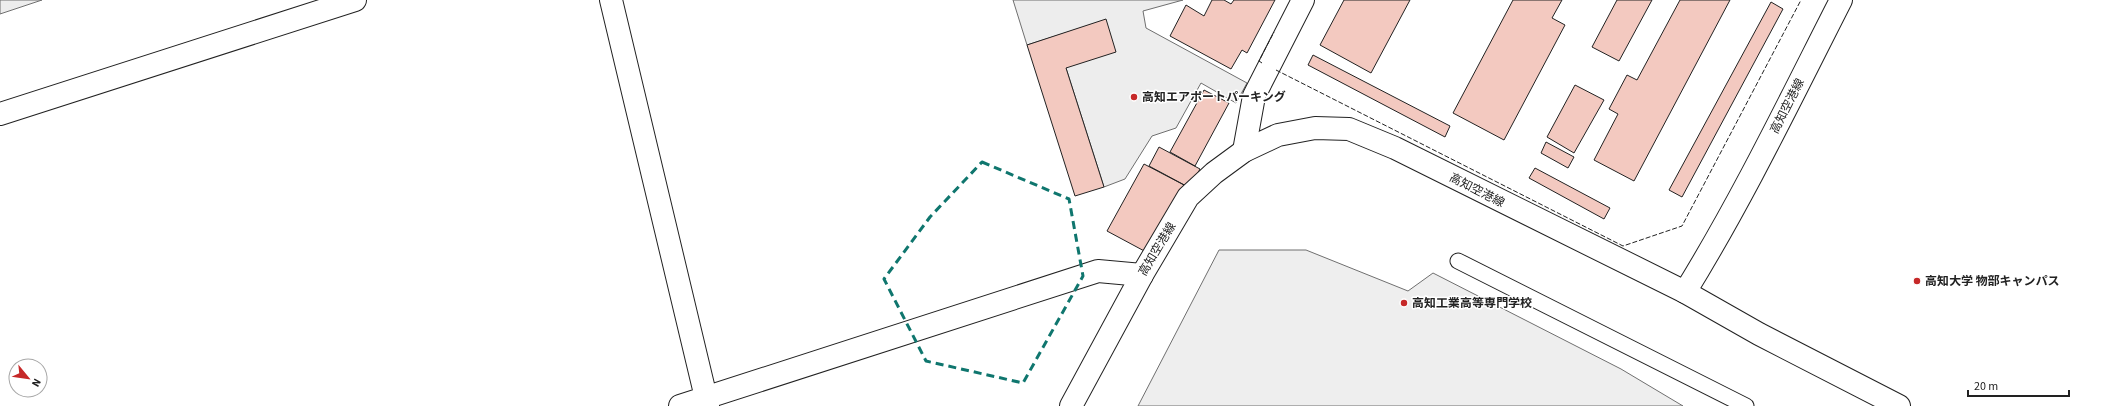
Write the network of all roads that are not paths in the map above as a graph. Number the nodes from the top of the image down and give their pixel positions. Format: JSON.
{"nodes":[{"id":1,"x":355,"y":0,"type":"edge"},
{"id":2,"x":611,"y":0,"type":"edge"},
{"id":3,"x":1303,"y":0,"type":"edge"},
{"id":4,"x":1841,"y":0,"type":"edge"},
{"id":5,"x":0,"y":114,"type":"edge"},
{"id":6,"x":1244,"y":151,"type":"junction"},
{"id":7,"x":1458,"y":261,"type":"dead end"},
{"id":8,"x":1142,"y":275,"type":"junction"},
{"id":9,"x":1685,"y":292,"type":"junction"},
{"id":10,"x":706,"y":402,"type":"edge"},
{"id":11,"x":680,"y":406,"type":"edge"},
{"id":12,"x":1071,"y":406,"type":"edge"},
{"id":13,"x":1746,"y":406,"type":"edge"},
{"id":14,"x":1899,"y":406,"type":"edge"}],
"edges":[{"from":1,"to":5,"type":"street"},
{"from":2,"to":10,"type":"street"},
{"from":3,"to":6,"type":"street"},
{"from":4,"to":9,"type":"street","name":"高知空港線"},
{"from":6,"to":8,"type":"street","name":"高知空港線"},
{"from":6,"to":9,"type":"street","name":"高知空港線"},
{"from":7,"to":13,"type":"lane"},
{"from":8,"to":10,"type":"street"},
{"from":8,"to":12,"type":"street","name":"高知空港線"},
{"from":9,"to":14,"type":"street"},
{"from":10,"to":11,"type":"street"}]}
